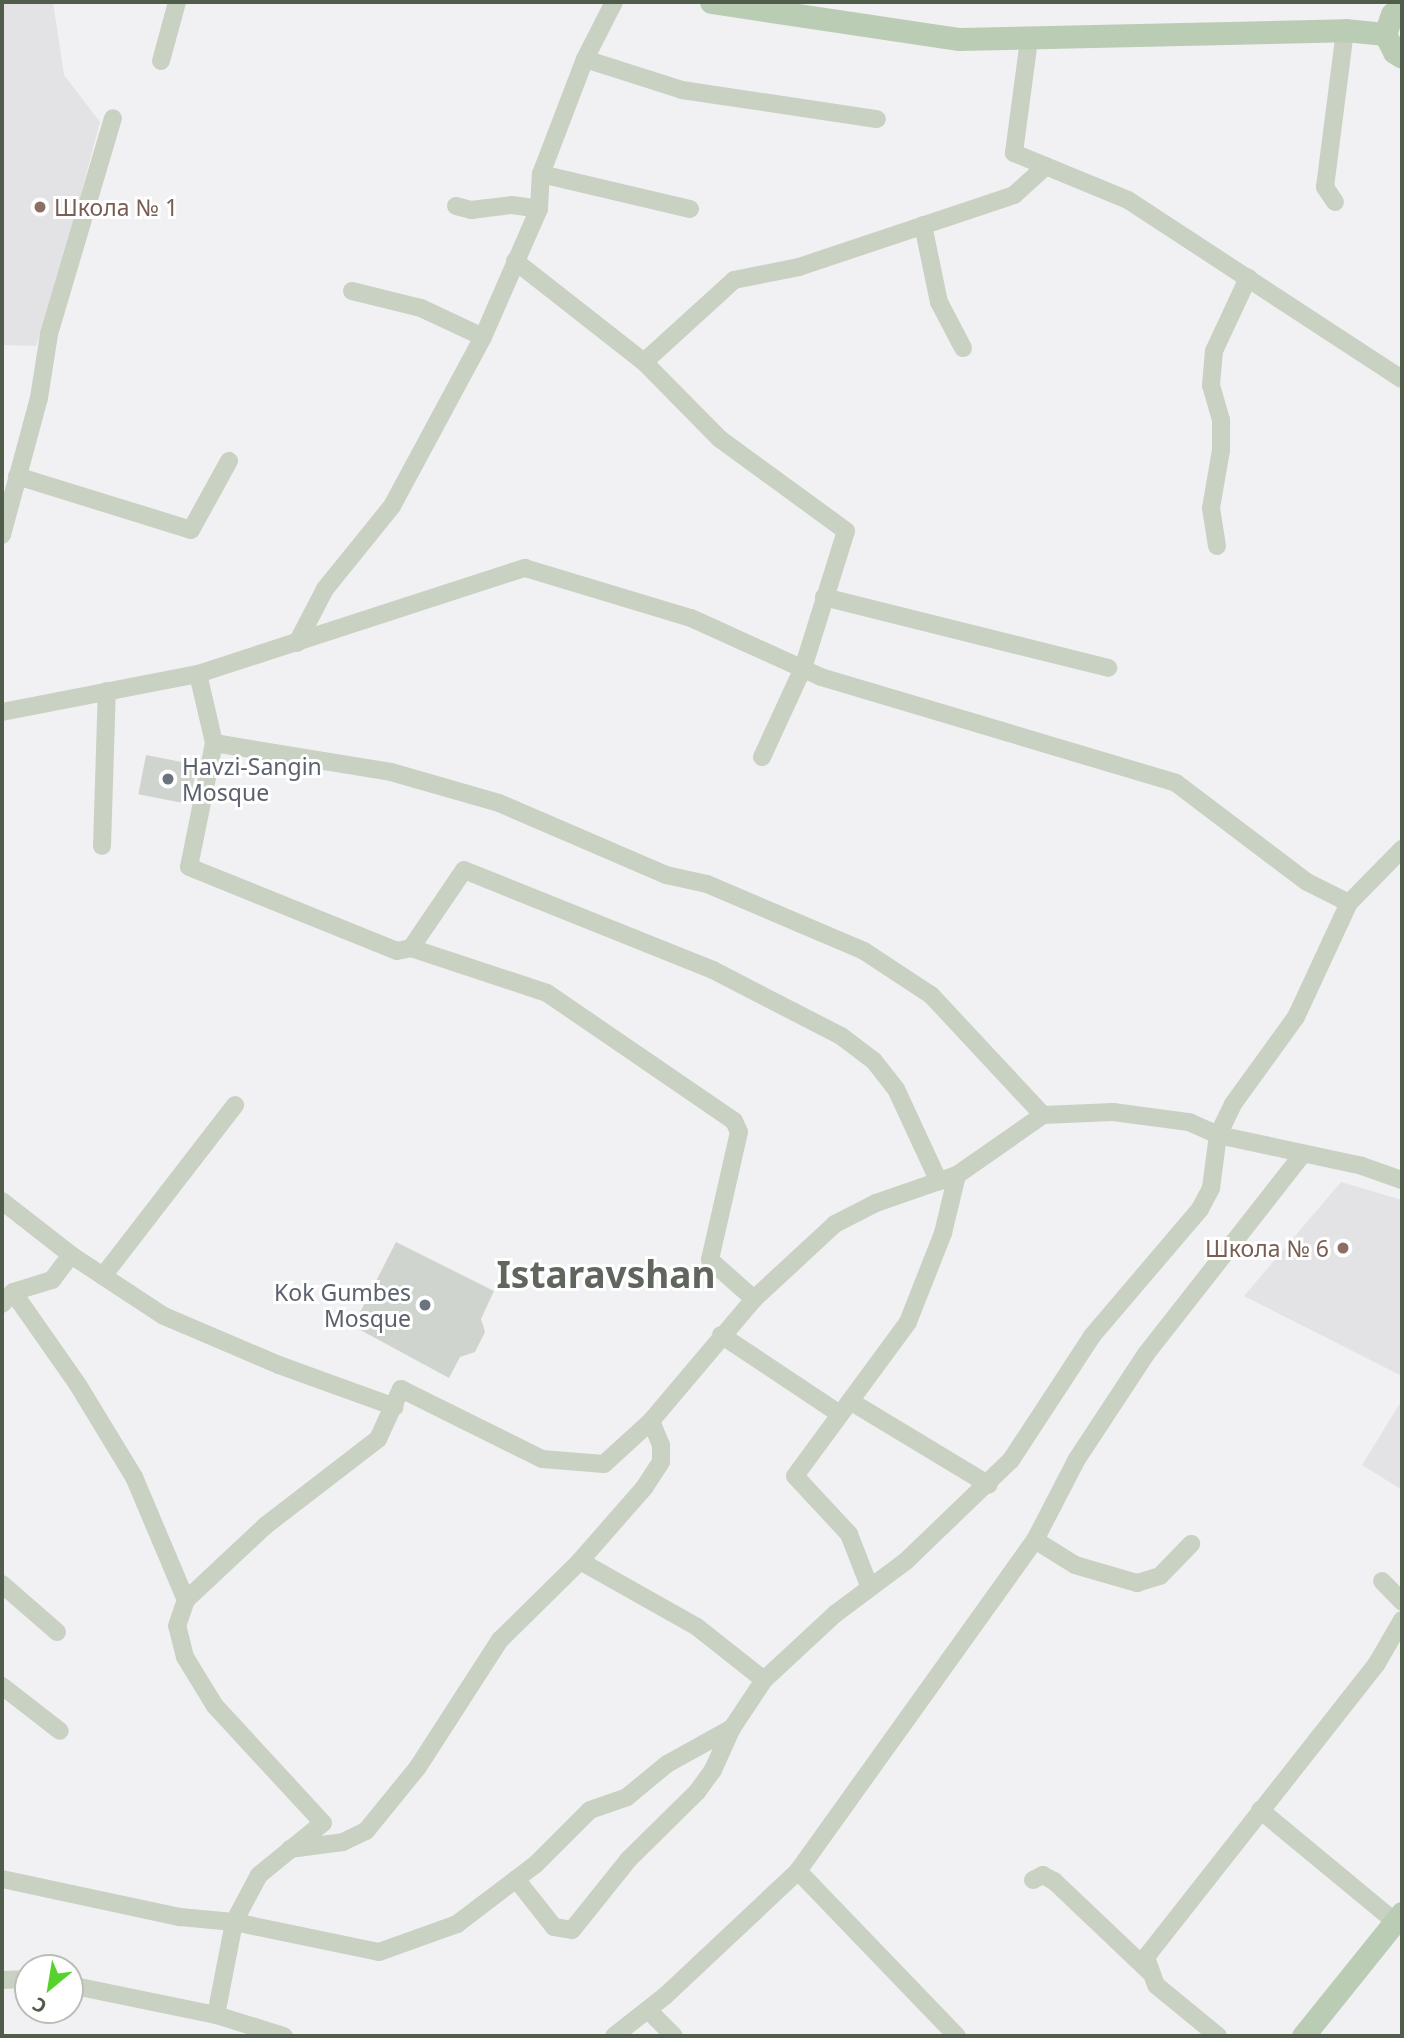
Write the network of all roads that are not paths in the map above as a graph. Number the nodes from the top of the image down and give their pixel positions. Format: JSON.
{"nodes":[{"id":1,"x":177,"y":2,"type":"edge"},
{"id":2,"x":614,"y":2,"type":"edge"},
{"id":3,"x":711,"y":2,"type":"edge"},
{"id":4,"x":1402,"y":7,"type":"edge"},
{"id":5,"x":1345,"y":30,"type":"junction"},
{"id":6,"x":1385,"y":34,"type":"junction"},
{"id":7,"x":1029,"y":40,"type":"junction"},
{"id":8,"x":1402,"y":57,"type":"edge"},
{"id":9,"x":585,"y":60,"type":"junction"},
{"id":10,"x":161,"y":61,"type":"dead end"},
{"id":11,"x":113,"y":118,"type":"dead end"},
{"id":12,"x":877,"y":119,"type":"dead end"},
{"id":13,"x":1046,"y":166,"type":"junction"},
{"id":14,"x":541,"y":174,"type":"junction"},
{"id":15,"x":1335,"y":202,"type":"dead end"},
{"id":16,"x":456,"y":206,"type":"dead end"},
{"id":17,"x":539,"y":209,"type":"junction"},
{"id":18,"x":690,"y":209,"type":"dead end"},
{"id":19,"x":923,"y":225,"type":"junction"},
{"id":20,"x":515,"y":261,"type":"junction"},
{"id":21,"x":1248,"y":278,"type":"junction"},
{"id":22,"x":352,"y":291,"type":"dead end"},
{"id":23,"x":483,"y":337,"type":"junction"},
{"id":24,"x":963,"y":348,"type":"dead end"},
{"id":25,"x":644,"y":362,"type":"junction"},
{"id":26,"x":1402,"y":379,"type":"edge"},
{"id":27,"x":229,"y":461,"type":"dead end"},
{"id":28,"x":18,"y":476,"type":"junction"},
{"id":29,"x":2,"y":535,"type":"edge"},
{"id":30,"x":1217,"y":546,"type":"dead end"},
{"id":31,"x":824,"y":597,"type":"junction"},
{"id":32,"x":297,"y":643,"type":"junction"},
{"id":33,"x":803,"y":668,"type":"junction"},
{"id":34,"x":1108,"y":668,"type":"dead end"},
{"id":35,"x":198,"y":674,"type":"junction"},
{"id":36,"x":107,"y":691,"type":"junction"},
{"id":37,"x":2,"y":712,"type":"edge"},
{"id":38,"x":214,"y":743,"type":"junction"},
{"id":39,"x":762,"y":757,"type":"dead end"},
{"id":40,"x":102,"y":846,"type":"dead end"},
{"id":41,"x":1402,"y":849,"type":"edge"},
{"id":42,"x":1349,"y":903,"type":"junction"},
{"id":43,"x":411,"y":947,"type":"junction"},
{"id":44,"x":235,"y":1105,"type":"dead end"},
{"id":45,"x":1043,"y":1115,"type":"junction"},
{"id":46,"x":1218,"y":1135,"type":"junction"},
{"id":47,"x":1301,"y":1156,"type":"junction"},
{"id":48,"x":957,"y":1175,"type":"junction"},
{"id":49,"x":1402,"y":1180,"type":"edge"},
{"id":50,"x":939,"y":1182,"type":"junction"},
{"id":51,"x":2,"y":1201,"type":"edge"},
{"id":52,"x":71,"y":1255,"type":"junction"},
{"id":53,"x":103,"y":1276,"type":"junction"},
{"id":54,"x":7,"y":1298,"type":"edge"},
{"id":55,"x":754,"y":1299,"type":"junction"},
{"id":56,"x":721,"y":1335,"type":"junction"},
{"id":57,"x":396,"y":1407,"type":"junction"},
{"id":58,"x":845,"y":1407,"type":"junction"},
{"id":59,"x":651,"y":1421,"type":"junction"},
{"id":60,"x":989,"y":1485,"type":"junction"},
{"id":61,"x":1035,"y":1540,"type":"junction"},
{"id":62,"x":1191,"y":1544,"type":"dead end"},
{"id":63,"x":580,"y":1561,"type":"junction"},
{"id":64,"x":1382,"y":1581,"type":"dead end"},
{"id":65,"x":2,"y":1584,"type":"edge"},
{"id":66,"x":870,"y":1588,"type":"junction"},
{"id":67,"x":186,"y":1600,"type":"junction"},
{"id":68,"x":1402,"y":1602,"type":"edge"},
{"id":69,"x":1402,"y":1620,"type":"edge"},
{"id":70,"x":57,"y":1632,"type":"dead end"},
{"id":71,"x":764,"y":1680,"type":"junction"},
{"id":72,"x":2,"y":1686,"type":"edge"},
{"id":73,"x":732,"y":1728,"type":"junction"},
{"id":74,"x":60,"y":1731,"type":"dead end"},
{"id":75,"x":1259,"y":1810,"type":"junction"},
{"id":76,"x":290,"y":1849,"type":"junction"},
{"id":77,"x":798,"y":1871,"type":"junction"},
{"id":78,"x":2,"y":1879,"type":"edge"},
{"id":79,"x":516,"y":1879,"type":"junction"},
{"id":80,"x":1033,"y":1880,"type":"dead end"},
{"id":81,"x":1398,"y":1917,"type":"edge"},
{"id":82,"x":234,"y":1922,"type":"junction"},
{"id":83,"x":1153,"y":1975,"type":"junction"},
{"id":84,"x":84,"y":1988,"type":"edge"},
{"id":85,"x":649,"y":2011,"type":"junction"},
{"id":86,"x":216,"y":2015,"type":"junction"},
{"id":87,"x":284,"y":2036,"type":"edge"},
{"id":88,"x":614,"y":2036,"type":"edge"},
{"id":89,"x":674,"y":2036,"type":"edge"},
{"id":90,"x":957,"y":2036,"type":"edge"},
{"id":91,"x":1217,"y":2036,"type":"edge"},
{"id":92,"x":1303,"y":2036,"type":"edge"}],
"edges":[{"from":1,"to":10,"type":"street"},
{"from":2,"to":9,"type":"street"},
{"from":3,"to":7,"type":"main road"},
{"from":4,"to":6,"type":"main road"},
{"from":5,"to":6,"type":"main road"},
{"from":5,"to":7,"type":"main road"},
{"from":5,"to":15,"type":"street"},
{"from":6,"to":8,"type":"main road"},
{"from":7,"to":13,"type":"street"},
{"from":9,"to":12,"type":"street"},
{"from":9,"to":14,"type":"street"},
{"from":11,"to":28,"type":"street"},
{"from":13,"to":19,"type":"street"},
{"from":13,"to":21,"type":"street"},
{"from":14,"to":17,"type":"street"},
{"from":14,"to":18,"type":"street"},
{"from":16,"to":17,"type":"street"},
{"from":17,"to":20,"type":"street"},
{"from":19,"to":24,"type":"street"},
{"from":19,"to":25,"type":"street"},
{"from":20,"to":23,"type":"street"},
{"from":20,"to":25,"type":"street"},
{"from":21,"to":26,"type":"street"},
{"from":21,"to":30,"type":"street"},
{"from":22,"to":23,"type":"street"},
{"from":23,"to":32,"type":"street"},
{"from":25,"to":31,"type":"street"},
{"from":27,"to":28,"type":"street"},
{"from":28,"to":29,"type":"street"},
{"from":31,"to":33,"type":"street"},
{"from":31,"to":34,"type":"street"},
{"from":32,"to":33,"type":"street"},
{"from":32,"to":35,"type":"street"},
{"from":33,"to":39,"type":"street"},
{"from":33,"to":42,"type":"street"},
{"from":35,"to":36,"type":"street"},
{"from":35,"to":38,"type":"street"},
{"from":36,"to":37,"type":"street"},
{"from":36,"to":40,"type":"street"},
{"from":38,"to":43,"type":"street"},
{"from":38,"to":45,"type":"street"},
{"from":41,"to":42,"type":"street"},
{"from":42,"to":46,"type":"street"},
{"from":43,"to":50,"type":"street"},
{"from":43,"to":55,"type":"street"},
{"from":44,"to":53,"type":"street"},
{"from":45,"to":46,"type":"street"},
{"from":45,"to":48,"type":"street"},
{"from":46,"to":47,"type":"street"},
{"from":46,"to":60,"type":"street"},
{"from":47,"to":49,"type":"street"},
{"from":47,"to":61,"type":"street"},
{"from":48,"to":50,"type":"street"},
{"from":48,"to":58,"type":"street"},
{"from":50,"to":55,"type":"street"},
{"from":51,"to":52,"type":"street"},
{"from":52,"to":53,"type":"street"},
{"from":52,"to":54,"type":"street"},
{"from":53,"to":57,"type":"street"},
{"from":54,"to":67,"type":"street"},
{"from":55,"to":56,"type":"street"},
{"from":56,"to":58,"type":"street"},
{"from":56,"to":59,"type":"street"},
{"from":57,"to":59,"type":"street"},
{"from":57,"to":67,"type":"street"},
{"from":58,"to":60,"type":"street"},
{"from":58,"to":66,"type":"street"},
{"from":59,"to":63,"type":"street"},
{"from":60,"to":66,"type":"street"},
{"from":61,"to":62,"type":"street"},
{"from":61,"to":77,"type":"street"},
{"from":63,"to":71,"type":"street"},
{"from":63,"to":76,"type":"street"},
{"from":64,"to":68,"type":"street"},
{"from":65,"to":70,"type":"street"},
{"from":66,"to":71,"type":"street"},
{"from":67,"to":76,"type":"street"},
{"from":69,"to":75,"type":"street"},
{"from":71,"to":73,"type":"street"},
{"from":72,"to":74,"type":"street"},
{"from":73,"to":79,"type":"street"},
{"from":73,"to":79,"type":"street"},
{"from":75,"to":81,"type":"street"},
{"from":75,"to":83,"type":"street"},
{"from":76,"to":82,"type":"street"},
{"from":77,"to":85,"type":"street"},
{"from":77,"to":90,"type":"street"},
{"from":78,"to":82,"type":"street"},
{"from":79,"to":82,"type":"street"},
{"from":80,"to":83,"type":"street"},
{"from":81,"to":92,"type":"main road"},
{"from":82,"to":86,"type":"street"},
{"from":83,"to":91,"type":"street"},
{"from":84,"to":86,"type":"street"},
{"from":85,"to":88,"type":"street"},
{"from":85,"to":89,"type":"street"},
{"from":86,"to":87,"type":"street"}]}
